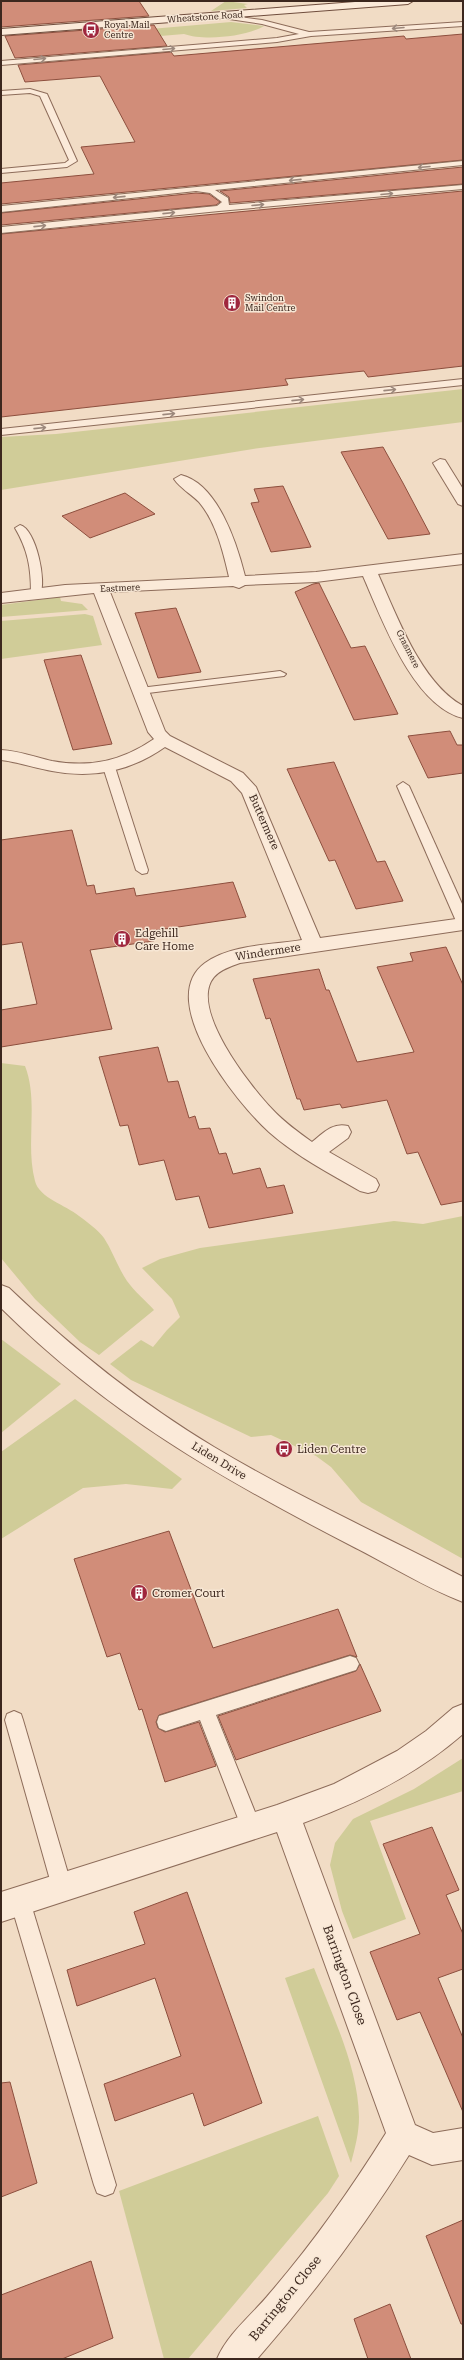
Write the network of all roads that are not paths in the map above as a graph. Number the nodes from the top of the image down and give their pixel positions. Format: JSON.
{"nodes":[{"id":1,"x":262,"y":1,"type":"edge"},
{"id":2,"x":408,"y":1,"type":"edge"},
{"id":3,"x":206,"y":5,"type":"dead end"},
{"id":4,"x":342,"y":6,"type":"junction"},
{"id":5,"x":218,"y":16,"type":"junction"},
{"id":6,"x":156,"y":20,"type":"junction"},
{"id":7,"x":463,"y":24,"type":"edge"},
{"id":8,"x":1,"y":32,"type":"edge"},
{"id":9,"x":311,"y":34,"type":"junction"},
{"id":10,"x":1,"y":63,"type":"edge"},
{"id":11,"x":1,"y":94,"type":"edge"},
{"id":12,"x":463,"y":163,"type":"edge"},
{"id":13,"x":401,"y":169,"type":"junction"},
{"id":14,"x":1,"y":171,"type":"edge"},
{"id":15,"x":463,"y":187,"type":"edge"},
{"id":16,"x":196,"y":189,"type":"junction"},
{"id":17,"x":418,"y":191,"type":"junction"},
{"id":18,"x":219,"y":208,"type":"junction"},
{"id":19,"x":1,"y":209,"type":"edge"},
{"id":20,"x":1,"y":230,"type":"edge"},
{"id":21,"x":463,"y":382,"type":"edge"},
{"id":22,"x":1,"y":432,"type":"edge"},
{"id":23,"x":440,"y":463,"type":"dead end"},
{"id":24,"x":181,"y":479,"type":"dead end"},
{"id":25,"x":458,"y":486,"type":"edge"},
{"id":26,"x":463,"y":501,"type":"edge"},
{"id":27,"x":20,"y":528,"type":"dead end"},
{"id":28,"x":463,"y":559,"type":"edge"},
{"id":29,"x":370,"y":571,"type":"junction"},
{"id":30,"x":239,"y":583,"type":"junction"},
{"id":31,"x":100,"y":588,"type":"junction"},
{"id":32,"x":36,"y":593,"type":"junction"},
{"id":33,"x":1,"y":598,"type":"edge"},
{"id":34,"x":280,"y":674,"type":"dead end"},
{"id":35,"x":140,"y":691,"type":"junction"},
{"id":36,"x":463,"y":713,"type":"edge"},
{"id":37,"x":164,"y":740,"type":"junction"},
{"id":38,"x":1,"y":755,"type":"edge"},
{"id":39,"x":108,"y":767,"type":"junction"},
{"id":40,"x":403,"y":786,"type":"dead end"},
{"id":41,"x":142,"y":870,"type":"dead end"},
{"id":42,"x":463,"y":921,"type":"edge"},
{"id":43,"x":463,"y":924,"type":"edge"},
{"id":44,"x":314,"y":946,"type":"junction"},
{"id":45,"x":340,"y":1132,"type":"dead end"},
{"id":46,"x":313,"y":1153,"type":"junction"},
{"id":47,"x":368,"y":1185,"type":"dead end"},
{"id":48,"x":1,"y":1294,"type":"edge"},
{"id":49,"x":463,"y":1590,"type":"edge"},
{"id":50,"x":350,"y":1664,"type":"dead end"},
{"id":51,"x":205,"y":1710,"type":"junction"},
{"id":52,"x":463,"y":1717,"type":"edge"},
{"id":53,"x":14,"y":1720,"type":"dead end"},
{"id":54,"x":166,"y":1722,"type":"dead end"},
{"id":55,"x":286,"y":1816,"type":"junction"},
{"id":56,"x":251,"y":1827,"type":"junction"},
{"id":57,"x":62,"y":1887,"type":"junction"},
{"id":58,"x":10,"y":1904,"type":"edge"},
{"id":59,"x":403,"y":2136,"type":"junction"},
{"id":60,"x":463,"y":2144,"type":"edge"},
{"id":61,"x":105,"y":2185,"type":"dead end"},
{"id":62,"x":234,"y":2359,"type":"edge"}],
"edges":[{"from":1,"to":4,"type":"street"},
{"from":2,"to":4,"type":"street","name":"Wheatstone Road"},
{"from":3,"to":6,"type":"street"},
{"from":4,"to":5,"type":"street","name":"Wheatstone Road"},
{"from":5,"to":6,"type":"street","name":"Wheatstone Road"},
{"from":5,"to":9,"type":"lane"},
{"from":6,"to":8,"type":"street","name":"Wheatstone Road"},
{"from":7,"to":9,"type":"lane","one_way":true},
{"from":10,"to":9,"type":"lane","one_way":true},
{"from":11,"to":14,"type":"lane"},
{"from":12,"to":13,"type":"lane","one_way":true},
{"from":13,"to":16,"type":"lane","one_way":true},
{"from":13,"to":17,"type":"lane"},
{"from":15,"to":17,"type":"lane"},
{"from":16,"to":18,"type":"lane"},
{"from":16,"to":19,"type":"lane","one_way":true},
{"from":18,"to":17,"type":"lane","one_way":true},
{"from":20,"to":18,"type":"lane","one_way":true},
{"from":22,"to":21,"type":"lane","one_way":true},
{"from":23,"to":25,"type":"street"},
{"from":24,"to":30,"type":"street"},
{"from":25,"to":26,"type":"street"},
{"from":27,"to":32,"type":"lane"},
{"from":28,"to":29,"type":"street","name":"Eastmere"},
{"from":29,"to":30,"type":"street","name":"Eastmere"},
{"from":29,"to":36,"type":"street","name":"Grasmere"},
{"from":30,"to":31,"type":"street","name":"Eastmere"},
{"from":31,"to":32,"type":"street","name":"Eastmere"},
{"from":31,"to":35,"type":"street","name":"Buttermere"},
{"from":32,"to":33,"type":"street","name":"Eastmere"},
{"from":34,"to":35,"type":"lane"},
{"from":35,"to":37,"type":"street","name":"Buttermere"},
{"from":37,"to":39,"type":"street"},
{"from":37,"to":44,"type":"street","name":"Buttermere"},
{"from":38,"to":39,"type":"street"},
{"from":39,"to":41,"type":"lane"},
{"from":40,"to":42,"type":"lane"},
{"from":43,"to":44,"type":"street","name":"Windermere"},
{"from":44,"to":46,"type":"street","name":"Windermere"},
{"from":45,"to":46,"type":"street"},
{"from":46,"to":47,"type":"street","name":"Windermere"},
{"from":48,"to":49,"type":"street","name":"Liden Drive"},
{"from":50,"to":51,"type":"lane"},
{"from":51,"to":54,"type":"lane"},
{"from":51,"to":56,"type":"lane"},
{"from":52,"to":55,"type":"street"},
{"from":53,"to":57,"type":"lane"},
{"from":55,"to":56,"type":"street"},
{"from":55,"to":59,"type":"street","name":"Barrington Close"},
{"from":56,"to":57,"type":"street"},
{"from":57,"to":58,"type":"street"},
{"from":58,"to":61,"type":"lane"},
{"from":59,"to":60,"type":"street"},
{"from":59,"to":62,"type":"street","name":"Barrington Close"}]}
